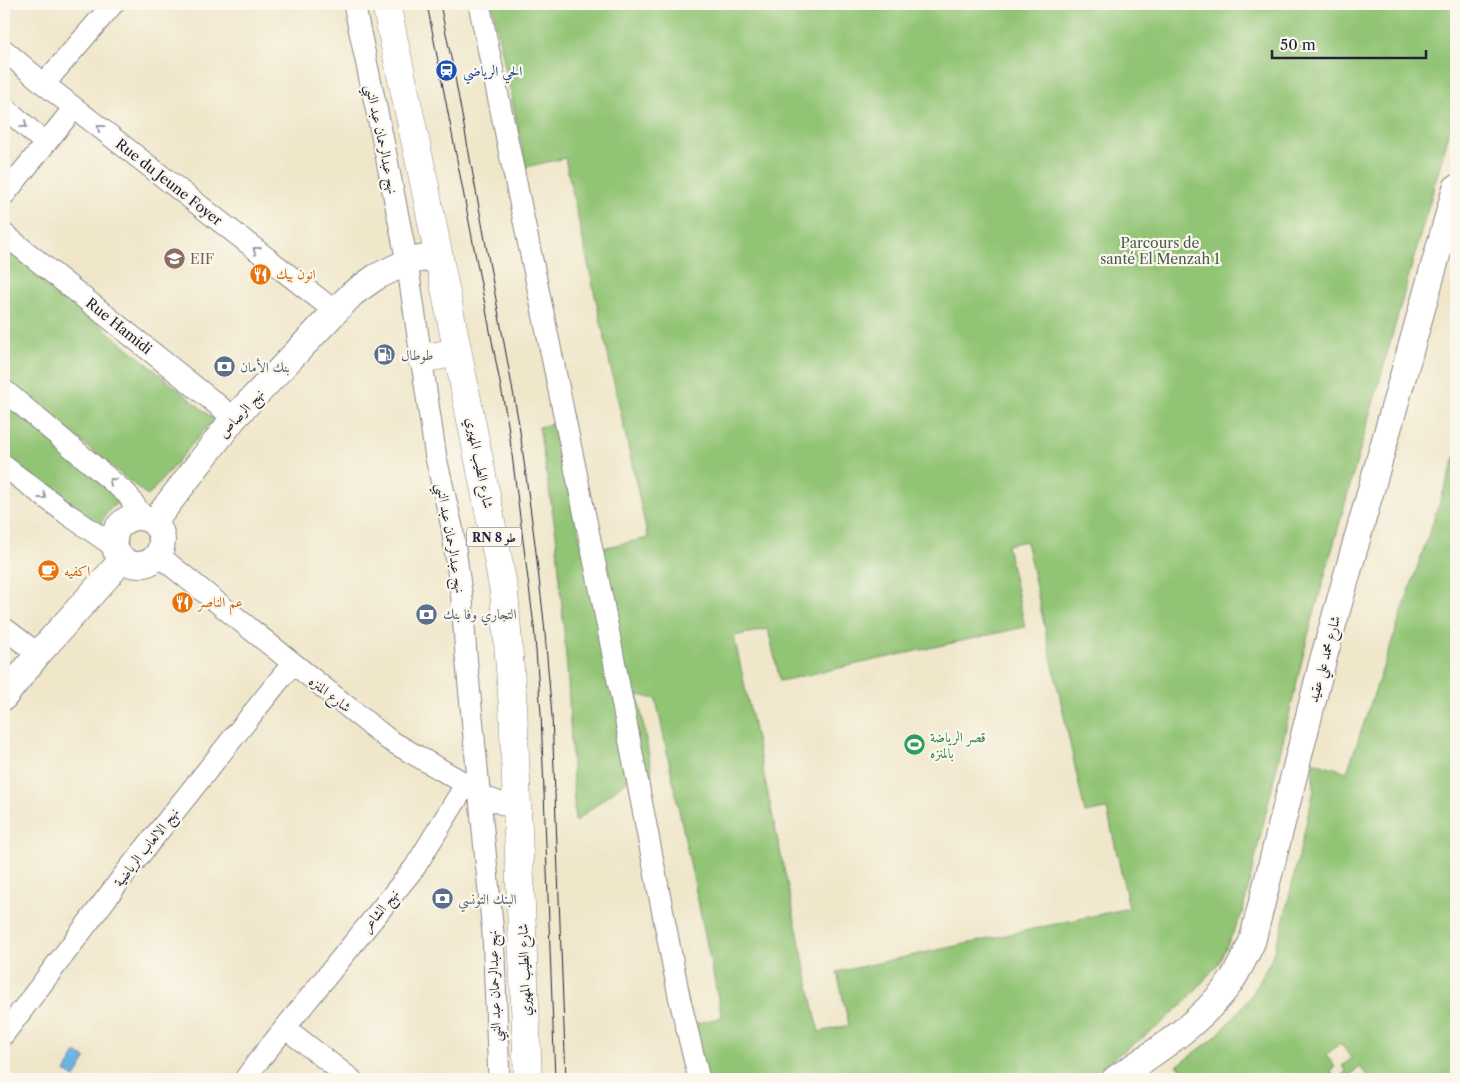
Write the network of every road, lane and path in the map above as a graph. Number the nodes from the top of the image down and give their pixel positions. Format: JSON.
{"nodes":[{"id":1,"x":113,"y":4,"type":"edge"},
{"id":2,"x":354,"y":4,"type":"edge"},
{"id":3,"x":386,"y":4,"type":"edge"},
{"id":4,"x":479,"y":4,"type":"edge"},
{"id":5,"x":4,"y":50,"type":"edge"},
{"id":6,"x":44,"y":84,"type":"junction"},
{"id":7,"x":4,"y":107,"type":"edge"},
{"id":8,"x":74,"y":108,"type":"junction"},
{"id":9,"x":45,"y":143,"type":"junction"},
{"id":10,"x":1456,"y":188,"type":"edge"},
{"id":11,"x":4,"y":195,"type":"edge"},
{"id":12,"x":4,"y":234,"type":"edge"},
{"id":13,"x":438,"y":254,"type":"junction"},
{"id":14,"x":407,"y":262,"type":"junction"},
{"id":15,"x":336,"y":312,"type":"junction"},
{"id":16,"x":457,"y":352,"type":"junction"},
{"id":17,"x":422,"y":359,"type":"junction"},
{"id":18,"x":4,"y":390,"type":"edge"},
{"id":19,"x":234,"y":418,"type":"junction"},
{"id":20,"x":4,"y":466,"type":"edge"},
{"id":21,"x":149,"y":520,"type":"junction"},
{"id":22,"x":119,"y":553,"type":"junction"},
{"id":23,"x":158,"y":555,"type":"junction"},
{"id":24,"x":4,"y":628,"type":"edge"},
{"id":25,"x":38,"y":654,"type":"junction"},
{"id":26,"x":292,"y":664,"type":"junction"},
{"id":27,"x":4,"y":697,"type":"edge"},
{"id":28,"x":473,"y":790,"type":"junction"},
{"id":29,"x":517,"y":809,"type":"junction"},
{"id":30,"x":285,"y":1028,"type":"junction"},
{"id":31,"x":4,"y":1034,"type":"edge"},
{"id":32,"x":245,"y":1079,"type":"edge"},
{"id":33,"x":351,"y":1079,"type":"edge"},
{"id":34,"x":499,"y":1079,"type":"edge"},
{"id":35,"x":528,"y":1079,"type":"edge"},
{"id":36,"x":699,"y":1079,"type":"edge"},
{"id":37,"x":1115,"y":1079,"type":"edge"}],
"edges":[{"from":1,"to":6,"type":"street"},
{"from":2,"to":14,"type":"street","name":"نهج عبدالرحمان عبد النبي"},
{"from":3,"to":13,"type":"main road","name":"شارع الطيب المهيري","number":"RN 8 طو"},
{"from":4,"to":36,"type":"street"},
{"from":5,"to":6,"type":"street","name":"Rue du Jeune Foyer"},
{"from":6,"to":8,"type":"street","name":"Rue du Jeune Foyer"},
{"from":7,"to":9,"type":"street","one_way":true},
{"from":8,"to":9,"type":"street"},
{"from":15,"to":8,"type":"street","name":"Rue du Jeune Foyer","one_way":true},
{"from":9,"to":11,"type":"street"},
{"from":10,"to":37,"type":"street","name":"شارع محمد علي عقيد"},
{"from":12,"to":19,"type":"street","name":"Rue Hamidi"},
{"from":13,"to":14,"type":"street","name":"نهج الرصاص"},
{"from":13,"to":16,"type":"main road","name":"شارع الطيب المهيري","number":"RN 8 طو"},
{"from":14,"to":15,"type":"street","name":"نهج الرصاص"},
{"from":14,"to":17,"type":"street","name":"نهج عبدالرحمان عبد النبي"},
{"from":15,"to":19,"type":"street","name":"نهج الرصاص"},
{"from":16,"to":17,"type":"main road"},
{"from":16,"to":29,"type":"main road","name":"شارع الطيب المهيري","number":"RN 8 طو"},
{"from":17,"to":28,"type":"street","name":"نهج عبدالرحمان عبد النبي"},
{"from":21,"to":18,"type":"street","one_way":true},
{"from":19,"to":21,"type":"street","name":"نهج الرصاص"},
{"from":20,"to":22,"type":"street","one_way":true},
{"from":21,"to":22,"type":"street"},
{"from":21,"to":23,"type":"street"},
{"from":22,"to":23,"type":"street"},
{"from":22,"to":25,"type":"street"},
{"from":23,"to":26,"type":"street","name":"شارع المنزه"},
{"from":24,"to":25,"type":"street"},
{"from":25,"to":27,"type":"street"},
{"from":26,"to":28,"type":"street","name":"شارع المنزه"},
{"from":26,"to":31,"type":"street","name":"نهج الالعاب الرياضية"},
{"from":28,"to":29,"type":"street","name":"شارع المنزه"},
{"from":28,"to":30,"type":"street","name":"نهج الشاعر"},
{"from":28,"to":34,"type":"street","name":"نهج عبدالرحمان عبد النبي"},
{"from":29,"to":35,"type":"main road","name":"شارع الطيب المهيري","number":"RN 8 طو"},
{"from":30,"to":32,"type":"street","name":"نهج الشاعر"},
{"from":30,"to":33,"type":"street"}]}
